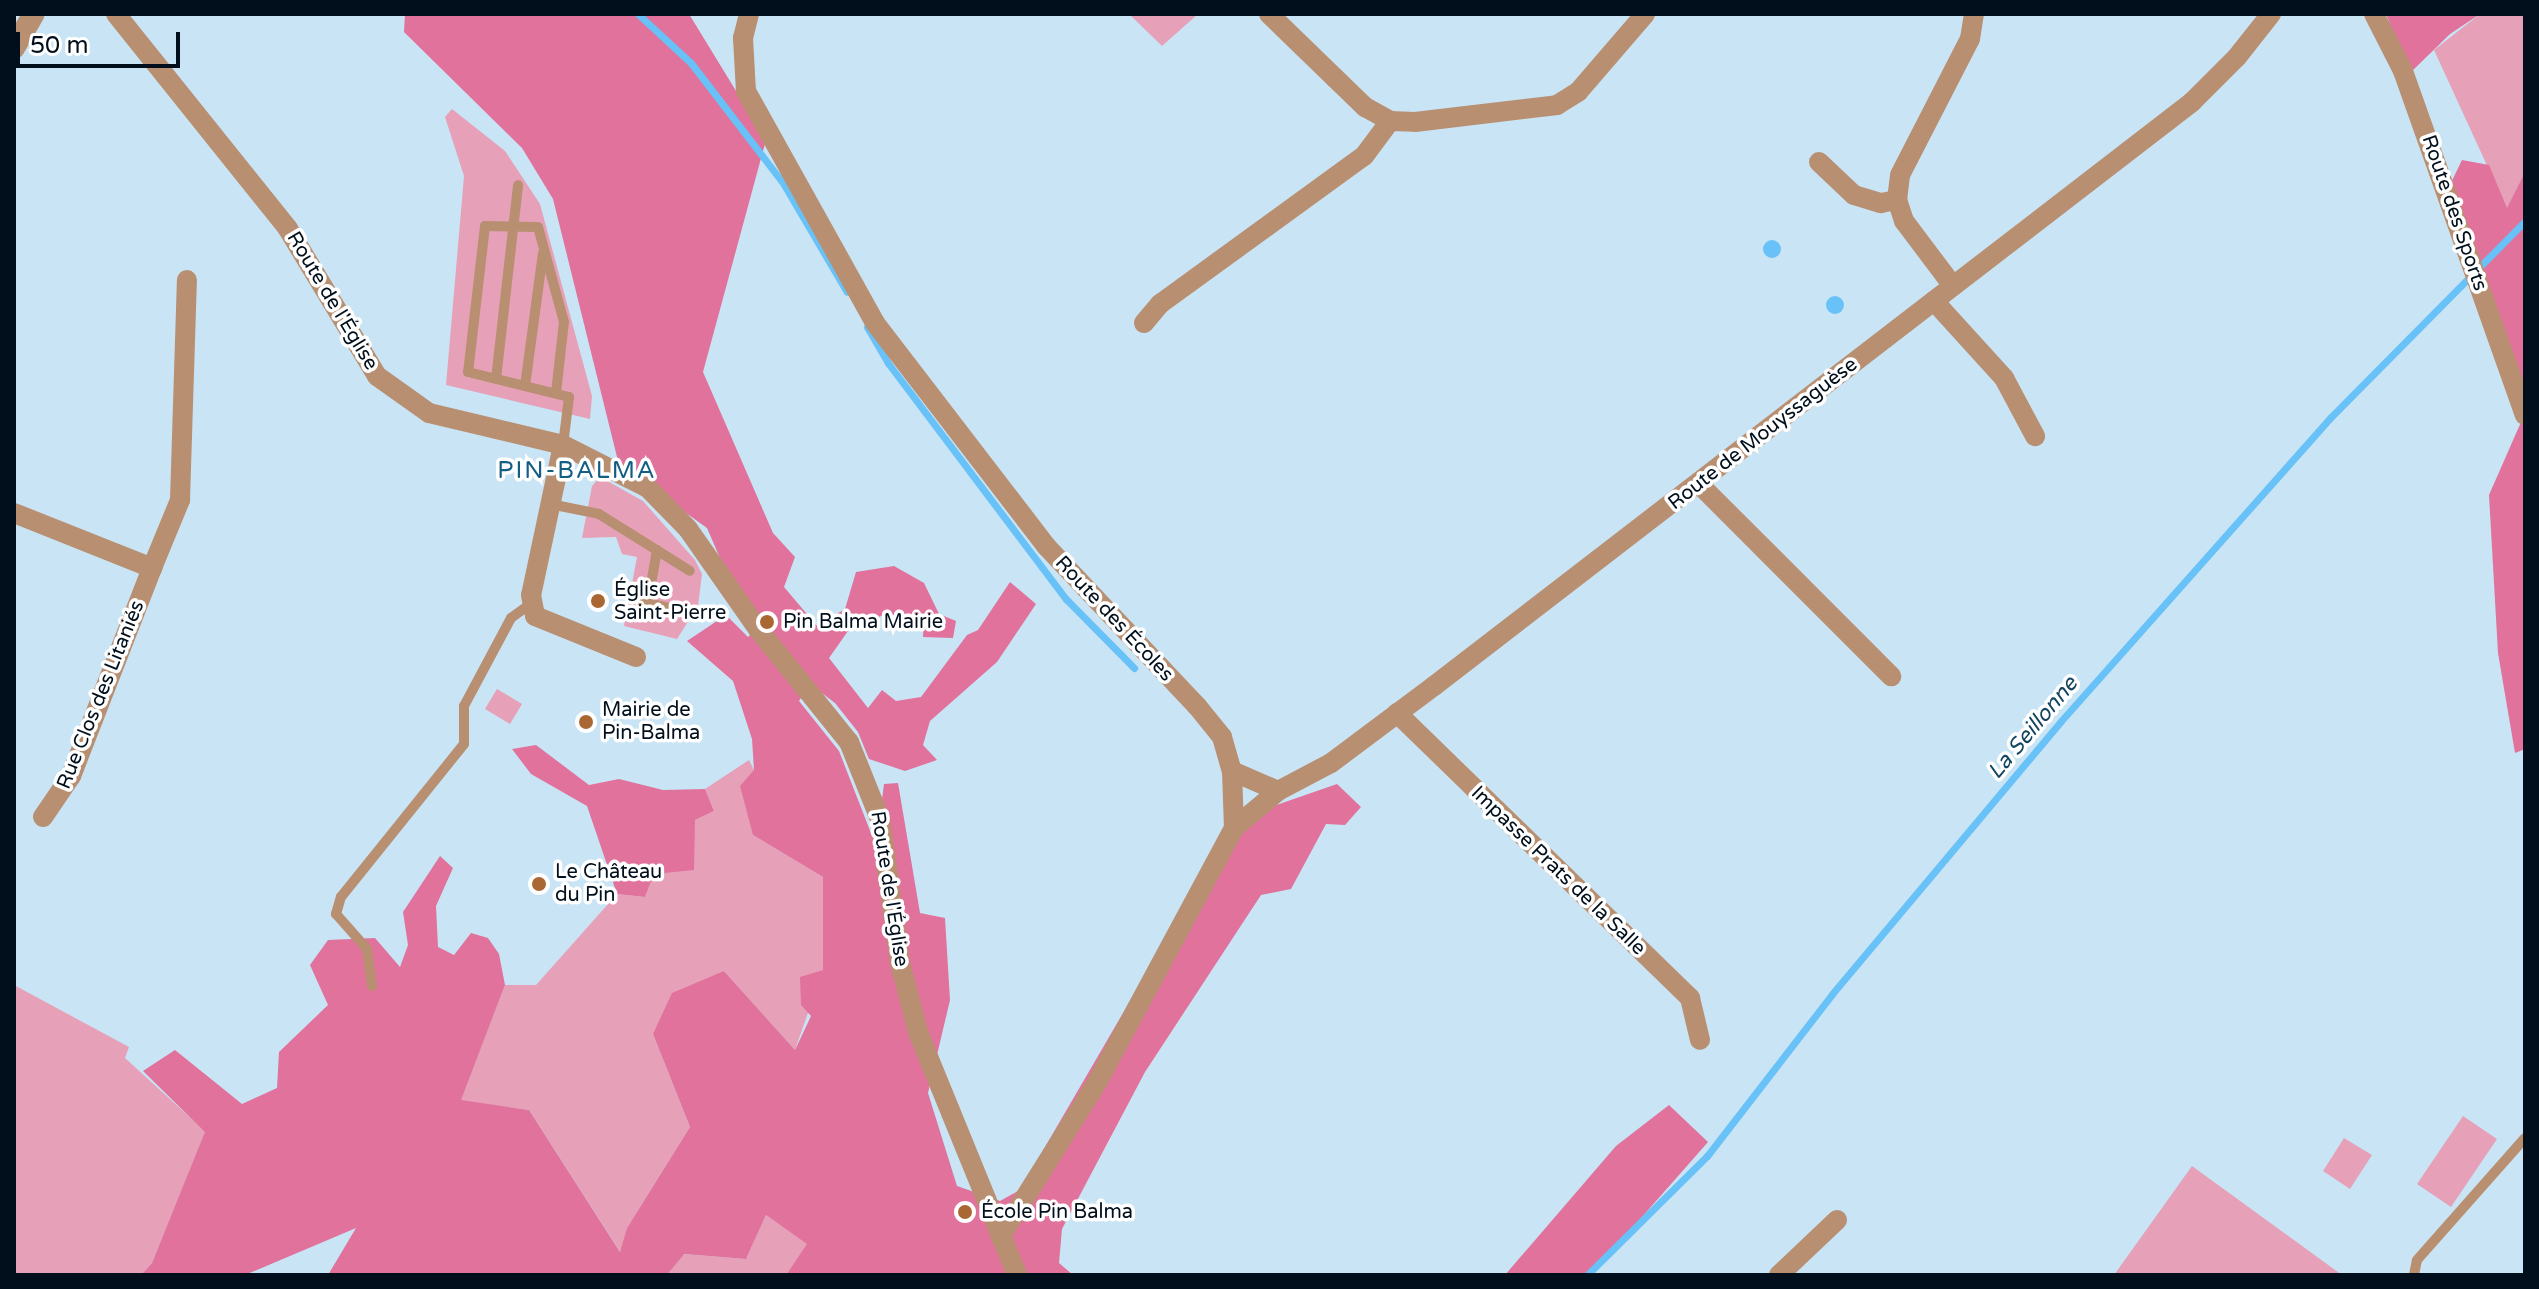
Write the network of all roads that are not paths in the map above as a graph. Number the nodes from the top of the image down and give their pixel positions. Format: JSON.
{"nodes":[{"id":1,"x":34,"y":14,"type":"edge"},
{"id":2,"x":749,"y":14,"type":"edge"},
{"id":3,"x":1269,"y":14,"type":"edge"},
{"id":4,"x":1645,"y":14,"type":"edge"},
{"id":5,"x":1974,"y":14,"type":"edge"},
{"id":6,"x":2271,"y":14,"type":"edge"},
{"id":7,"x":2374,"y":14,"type":"edge"},
{"id":8,"x":129,"y":18,"type":"edge"},
{"id":9,"x":14,"y":48,"type":"edge"},
{"id":10,"x":1390,"y":121,"type":"junction"},
{"id":11,"x":1819,"y":162,"type":"dead end"},
{"id":12,"x":518,"y":185,"type":"dead end"},
{"id":13,"x":1897,"y":200,"type":"junction"},
{"id":14,"x":513,"y":227,"type":"junction"},
{"id":15,"x":544,"y":249,"type":"junction"},
{"id":16,"x":187,"y":280,"type":"dead end"},
{"id":17,"x":1953,"y":286,"type":"junction"},
{"id":18,"x":1934,"y":301,"type":"junction"},
{"id":19,"x":1144,"y":323,"type":"dead end"},
{"id":20,"x":496,"y":379,"type":"junction"},
{"id":21,"x":525,"y":386,"type":"junction"},
{"id":22,"x":556,"y":393,"type":"junction"},
{"id":23,"x":2525,"y":415,"type":"edge"},
{"id":24,"x":2035,"y":436,"type":"dead end"},
{"id":25,"x":563,"y":445,"type":"junction"},
{"id":26,"x":1699,"y":484,"type":"junction"},
{"id":27,"x":550,"y":504,"type":"junction"},
{"id":28,"x":14,"y":513,"type":"edge"},
{"id":29,"x":657,"y":550,"type":"junction"},
{"id":30,"x":152,"y":568,"type":"junction"},
{"id":31,"x":690,"y":571,"type":"dead end"},
{"id":32,"x":532,"y":603,"type":"junction"},
{"id":33,"x":687,"y":612,"type":"dead end"},
{"id":34,"x":636,"y":657,"type":"dead end"},
{"id":35,"x":1891,"y":676,"type":"dead end"},
{"id":36,"x":1397,"y":713,"type":"junction"},
{"id":37,"x":1232,"y":771,"type":"junction"},
{"id":38,"x":1278,"y":791,"type":"junction"},
{"id":39,"x":43,"y":817,"type":"dead end"},
{"id":40,"x":1234,"y":828,"type":"junction"},
{"id":41,"x":372,"y":986,"type":"dead end"},
{"id":42,"x":1700,"y":1040,"type":"dead end"},
{"id":43,"x":2525,"y":1138,"type":"edge"},
{"id":44,"x":1837,"y":1220,"type":"dead end"},
{"id":45,"x":1000,"y":1237,"type":"junction"},
{"id":46,"x":1017,"y":1275,"type":"edge"},
{"id":47,"x":1779,"y":1275,"type":"edge"},
{"id":48,"x":2414,"y":1275,"type":"edge"}],
"edges":[{"from":1,"to":9,"type":"street"},
{"from":2,"to":37,"type":"street","name":"Route des Écoles"},
{"from":3,"to":10,"type":"street"},
{"from":4,"to":10,"type":"street"},
{"from":5,"to":13,"type":"street"},
{"from":6,"to":17,"type":"street","name":"Route de Mouyssaguèse"},
{"from":7,"to":23,"type":"street","name":"Route des Sports"},
{"from":8,"to":25,"type":"street","name":"Route de l'Église"},
{"from":10,"to":19,"type":"street"},
{"from":11,"to":13,"type":"street"},
{"from":12,"to":14,"type":"lane"},
{"from":13,"to":17,"type":"street"},
{"from":14,"to":15,"type":"lane"},
{"from":14,"to":20,"type":"lane"},
{"from":14,"to":20,"type":"lane"},
{"from":15,"to":21,"type":"lane"},
{"from":15,"to":22,"type":"lane"},
{"from":16,"to":30,"type":"street","name":"Rue Clos des Litaniés"},
{"from":17,"to":18,"type":"street","name":"Route de Mouyssaguèse"},
{"from":18,"to":24,"type":"street"},
{"from":18,"to":26,"type":"street","name":"Route de Mouyssaguèse"},
{"from":20,"to":21,"type":"lane"},
{"from":21,"to":22,"type":"lane"},
{"from":22,"to":25,"type":"lane"},
{"from":25,"to":27,"type":"street"},
{"from":25,"to":45,"type":"street","name":"Route de l'Église"},
{"from":26,"to":35,"type":"street"},
{"from":26,"to":36,"type":"street","name":"Route de Mouyssaguèse"},
{"from":27,"to":29,"type":"lane"},
{"from":27,"to":32,"type":"street"},
{"from":28,"to":30,"type":"street"},
{"from":29,"to":31,"type":"lane"},
{"from":29,"to":33,"type":"lane"},
{"from":30,"to":39,"type":"street","name":"Rue Clos des Litaniés"},
{"from":32,"to":34,"type":"street"},
{"from":32,"to":41,"type":"lane"},
{"from":36,"to":38,"type":"street","name":"Route de Mouyssaguèse"},
{"from":36,"to":42,"type":"street","name":"Impasse Prats de la Salle"},
{"from":37,"to":38,"type":"street"},
{"from":37,"to":40,"type":"street","name":"Route des Écoles"},
{"from":38,"to":40,"type":"street","name":"Route de Mouyssaguèse"},
{"from":40,"to":45,"type":"street"},
{"from":43,"to":48,"type":"lane"},
{"from":44,"to":47,"type":"street"},
{"from":45,"to":46,"type":"street","name":"Route de l'Église"}]}
